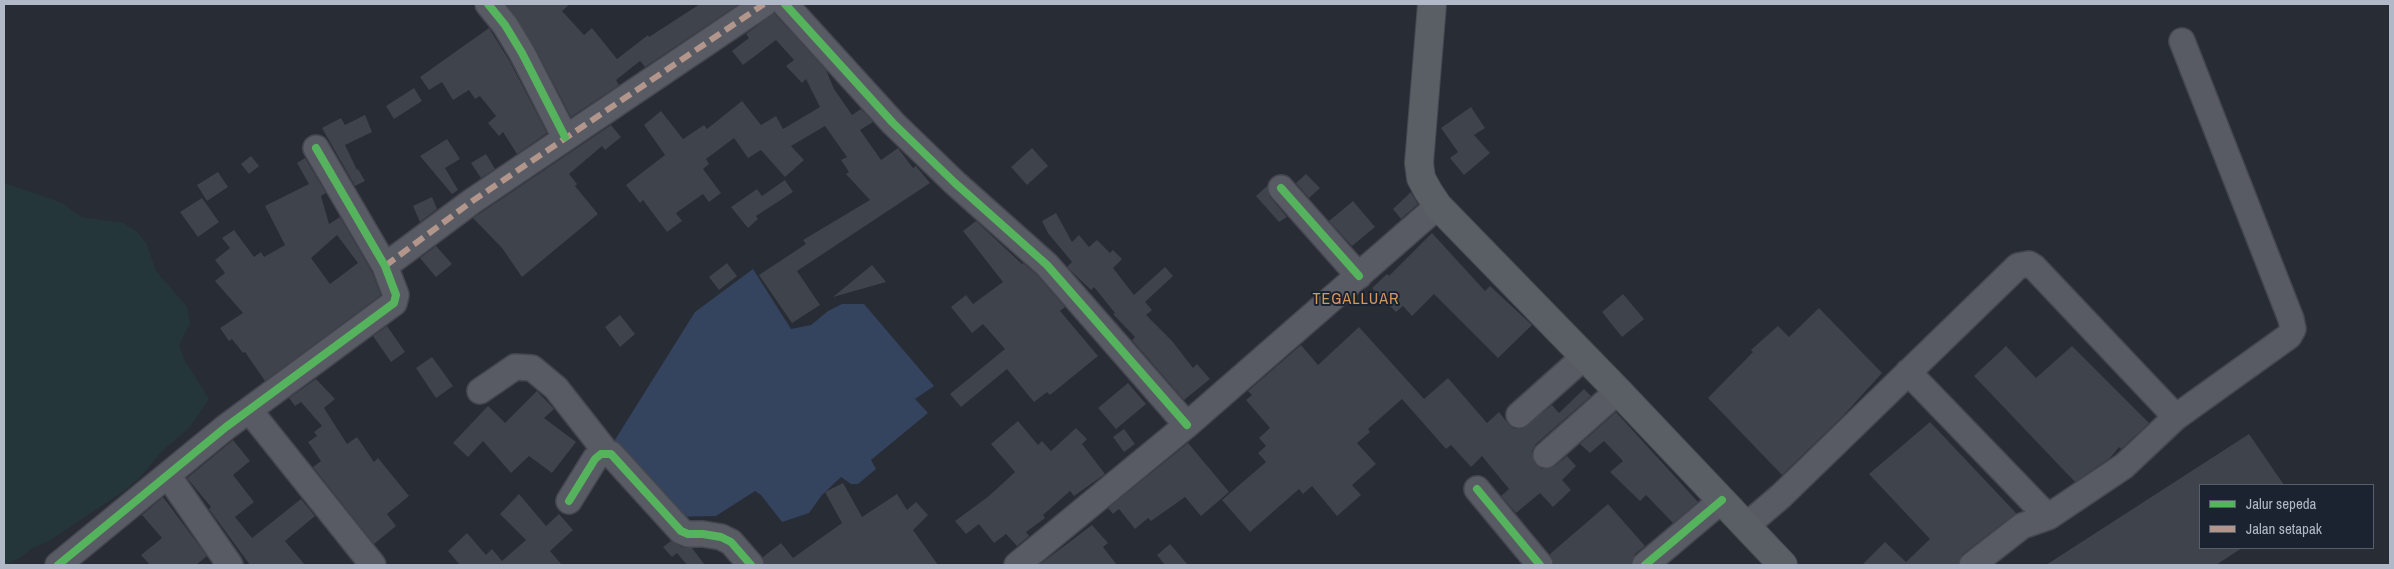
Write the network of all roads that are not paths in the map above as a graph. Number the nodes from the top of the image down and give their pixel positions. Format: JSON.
{"nodes":[{"id":1,"x":488,"y":4,"type":"edge"},
{"id":2,"x":764,"y":4,"type":"edge"},
{"id":3,"x":785,"y":4,"type":"edge"},
{"id":4,"x":1432,"y":4,"type":"edge"},
{"id":5,"x":2182,"y":41,"type":"dead end"},
{"id":6,"x":565,"y":137,"type":"junction"},
{"id":7,"x":316,"y":148,"type":"dead end"},
{"id":8,"x":1281,"y":188,"type":"dead end"},
{"id":9,"x":1438,"y":206,"type":"junction"},
{"id":10,"x":385,"y":266,"type":"junction"},
{"id":11,"x":1359,"y":276,"type":"junction"},
{"id":12,"x":1584,"y":357,"type":"junction"},
{"id":13,"x":1908,"y":372,"type":"junction"},
{"id":14,"x":480,"y":390,"type":"dead end"},
{"id":15,"x":1618,"y":391,"type":"junction"},
{"id":16,"x":249,"y":410,"type":"junction"},
{"id":17,"x":1519,"y":415,"type":"dead end"},
{"id":18,"x":2176,"y":417,"type":"junction"},
{"id":19,"x":1187,"y":424,"type":"junction"},
{"id":20,"x":607,"y":453,"type":"junction"},
{"id":21,"x":1546,"y":455,"type":"dead end"},
{"id":22,"x":169,"y":476,"type":"junction"},
{"id":23,"x":1477,"y":489,"type":"dead end"},
{"id":24,"x":1722,"y":500,"type":"junction"},
{"id":25,"x":569,"y":501,"type":"dead end"},
{"id":26,"x":2048,"y":518,"type":"junction"},
{"id":27,"x":1746,"y":526,"type":"junction"},
{"id":28,"x":58,"y":565,"type":"edge"},
{"id":29,"x":230,"y":565,"type":"edge"},
{"id":30,"x":373,"y":565,"type":"edge"},
{"id":31,"x":751,"y":565,"type":"edge"},
{"id":32,"x":1017,"y":565,"type":"edge"},
{"id":33,"x":1540,"y":565,"type":"edge"},
{"id":34,"x":1645,"y":565,"type":"edge"},
{"id":35,"x":1783,"y":565,"type":"edge"},
{"id":36,"x":1972,"y":565,"type":"edge"}],
"edges":[{"from":1,"to":6,"type":"street"},
{"from":2,"to":6,"type":"street"},
{"from":3,"to":19,"type":"street"},
{"from":4,"to":9,"type":"main road"},
{"from":5,"to":18,"type":"street"},
{"from":6,"to":10,"type":"street"},
{"from":7,"to":10,"type":"street"},
{"from":8,"to":11,"type":"street"},
{"from":9,"to":11,"type":"street"},
{"from":9,"to":12,"type":"main road"},
{"from":10,"to":16,"type":"street"},
{"from":11,"to":19,"type":"street"},
{"from":12,"to":15,"type":"main road"},
{"from":12,"to":17,"type":"street"},
{"from":13,"to":18,"type":"street"},
{"from":13,"to":26,"type":"street"},
{"from":13,"to":27,"type":"street"},
{"from":14,"to":20,"type":"street"},
{"from":15,"to":21,"type":"street"},
{"from":15,"to":24,"type":"main road"},
{"from":16,"to":22,"type":"street"},
{"from":16,"to":30,"type":"street"},
{"from":18,"to":26,"type":"street"},
{"from":19,"to":32,"type":"street"},
{"from":20,"to":25,"type":"street"},
{"from":20,"to":31,"type":"street"},
{"from":22,"to":28,"type":"street"},
{"from":22,"to":29,"type":"street"},
{"from":23,"to":33,"type":"street"},
{"from":24,"to":27,"type":"main road"},
{"from":24,"to":34,"type":"street"},
{"from":26,"to":36,"type":"street"},
{"from":27,"to":35,"type":"main road"}]}
